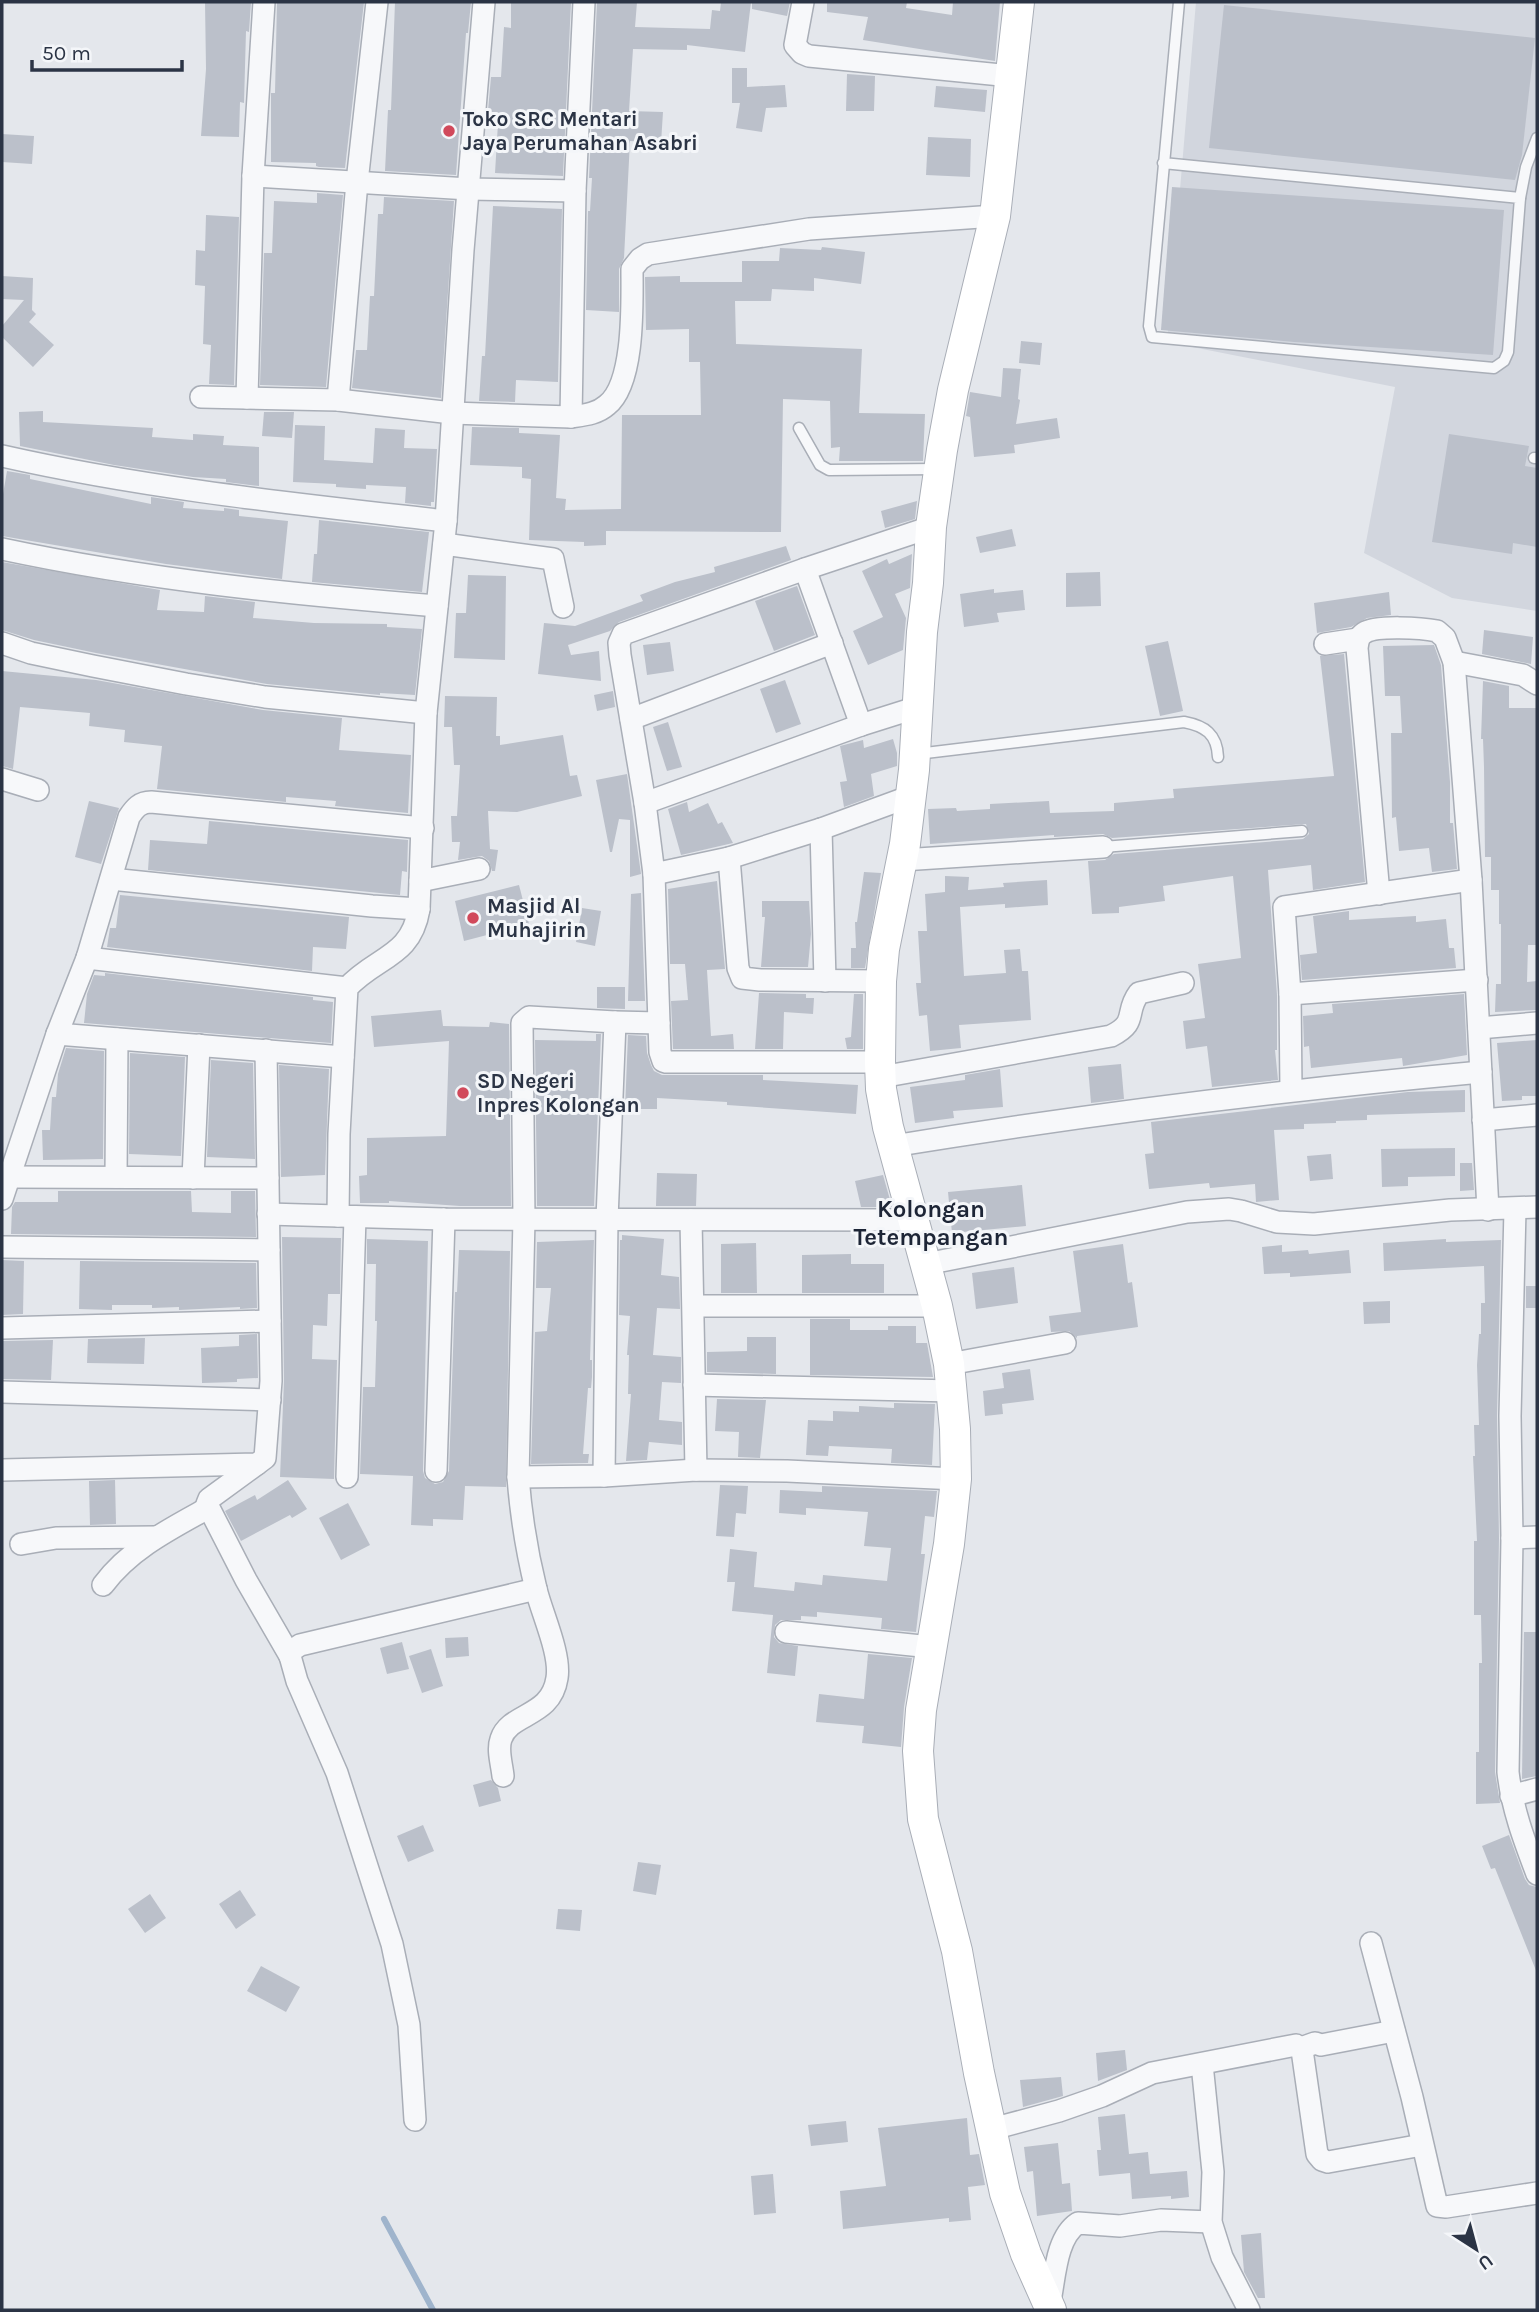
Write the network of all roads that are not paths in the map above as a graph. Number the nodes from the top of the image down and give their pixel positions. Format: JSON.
{"nodes":[{"id":1,"x":264,"y":2,"type":"edge"},
{"id":2,"x":377,"y":2,"type":"edge"},
{"id":3,"x":484,"y":2,"type":"edge"},
{"id":4,"x":584,"y":2,"type":"edge"},
{"id":5,"x":803,"y":2,"type":"edge"},
{"id":6,"x":1019,"y":2,"type":"edge"},
{"id":7,"x":1179,"y":2,"type":"edge"},
{"id":8,"x":1011,"y":76,"type":"junction"},
{"id":9,"x":1537,"y":138,"type":"edge"},
{"id":10,"x":1163,"y":163,"type":"junction"},
{"id":11,"x":253,"y":176,"type":"junction"},
{"id":12,"x":357,"y":182,"type":"junction"},
{"id":13,"x":469,"y":189,"type":"junction"},
{"id":14,"x":575,"y":191,"type":"junction"},
{"id":15,"x":1520,"y":198,"type":"junction"},
{"id":16,"x":995,"y":216,"type":"junction"},
{"id":17,"x":201,"y":397,"type":"dead end"},
{"id":18,"x":247,"y":398,"type":"junction"},
{"id":19,"x":338,"y":400,"type":"junction"},
{"id":20,"x":452,"y":413,"type":"junction"},
{"id":21,"x":571,"y":417,"type":"junction"},
{"id":22,"x":799,"y":428,"type":"dead end"},
{"id":23,"x":2,"y":456,"type":"edge"},
{"id":24,"x":939,"y":469,"type":"junction"},
{"id":25,"x":446,"y":521,"type":"junction"},
{"id":26,"x":931,"y":527,"type":"junction"},
{"id":27,"x":444,"y":544,"type":"junction"},
{"id":28,"x":2,"y":549,"type":"edge"},
{"id":29,"x":805,"y":569,"type":"junction"},
{"id":30,"x":437,"y":606,"type":"junction"},
{"id":31,"x":562,"y":607,"type":"dead end"},
{"id":32,"x":1358,"y":639,"type":"junction"},
{"id":33,"x":2,"y":643,"type":"edge"},
{"id":34,"x":832,"y":643,"type":"junction"},
{"id":35,"x":1325,"y":644,"type":"dead end"},
{"id":36,"x":1454,"y":662,"type":"junction"},
{"id":37,"x":1537,"y":684,"type":"edge"},
{"id":38,"x":918,"y":707,"type":"junction"},
{"id":39,"x":426,"y":713,"type":"junction"},
{"id":40,"x":631,"y":719,"type":"junction"},
{"id":41,"x":861,"y":725,"type":"junction"},
{"id":42,"x":915,"y":754,"type":"junction"},
{"id":43,"x":1219,"y":757,"type":"dead end"},
{"id":44,"x":2,"y":779,"type":"edge"},
{"id":45,"x":38,"y":790,"type":"dead end"},
{"id":46,"x":911,"y":796,"type":"junction"},
{"id":47,"x":645,"y":803,"type":"junction"},
{"id":48,"x":423,"y":828,"type":"junction"},
{"id":49,"x":821,"y":829,"type":"junction"},
{"id":50,"x":1302,"y":831,"type":"dead end"},
{"id":51,"x":1103,"y":847,"type":"joint"},
{"id":52,"x":729,"y":858,"type":"junction"},
{"id":53,"x":902,"y":860,"type":"junction"},
{"id":54,"x":479,"y":869,"type":"dead end"},
{"id":55,"x":654,"y":874,"type":"junction"},
{"id":56,"x":111,"y":879,"type":"junction"},
{"id":57,"x":1471,"y":880,"type":"junction"},
{"id":58,"x":420,"y":881,"type":"junction"},
{"id":59,"x":1379,"y":894,"type":"junction"},
{"id":60,"x":419,"y":909,"type":"junction"},
{"id":61,"x":87,"y":958,"type":"junction"},
{"id":62,"x":1478,"y":980,"type":"junction"},
{"id":63,"x":825,"y":981,"type":"junction"},
{"id":64,"x":881,"y":981,"type":"junction"},
{"id":65,"x":1183,"y":983,"type":"dead end"},
{"id":66,"x":347,"y":988,"type":"junction"},
{"id":67,"x":1290,"y":994,"type":"junction"},
{"id":68,"x":615,"y":1022,"type":"junction"},
{"id":69,"x":659,"y":1023,"type":"junction"},
{"id":70,"x":1537,"y":1023,"type":"edge"},
{"id":71,"x":1479,"y":1028,"type":"junction"},
{"id":72,"x":57,"y":1034,"type":"junction"},
{"id":73,"x":117,"y":1039,"type":"junction"},
{"id":74,"x":199,"y":1045,"type":"junction"},
{"id":75,"x":266,"y":1050,"type":"junction"},
{"id":76,"x":343,"y":1057,"type":"junction"},
{"id":77,"x":880,"y":1070,"type":"junction"},
{"id":78,"x":1481,"y":1072,"type":"junction"},
{"id":79,"x":1291,"y":1090,"type":"junction"},
{"id":80,"x":1537,"y":1115,"type":"edge"},
{"id":81,"x":1483,"y":1120,"type":"junction"},
{"id":82,"x":893,"y":1146,"type":"junction"},
{"id":83,"x":9,"y":1177,"type":"junction"},
{"id":84,"x":116,"y":1177,"type":"junction"},
{"id":85,"x":193,"y":1178,"type":"junction"},
{"id":86,"x":268,"y":1178,"type":"junction"},
{"id":87,"x":2,"y":1199,"type":"edge"},
{"id":88,"x":1537,"y":1207,"type":"edge"},
{"id":89,"x":1515,"y":1209,"type":"junction"},
{"id":90,"x":1488,"y":1210,"type":"junction"},
{"id":91,"x":268,"y":1214,"type":"junction"},
{"id":92,"x":347,"y":1217,"type":"junction"},
{"id":93,"x":444,"y":1219,"type":"junction"},
{"id":94,"x":524,"y":1219,"type":"junction"},
{"id":95,"x":607,"y":1219,"type":"junction"},
{"id":96,"x":691,"y":1220,"type":"junction"},
{"id":97,"x":912,"y":1220,"type":"junction"},
{"id":98,"x":2,"y":1247,"type":"edge"},
{"id":99,"x":269,"y":1251,"type":"junction"},
{"id":100,"x":926,"y":1264,"type":"junction"},
{"id":101,"x":694,"y":1306,"type":"junction"},
{"id":102,"x":937,"y":1306,"type":"junction"},
{"id":103,"x":270,"y":1321,"type":"junction"},
{"id":104,"x":2,"y":1328,"type":"edge"},
{"id":105,"x":1065,"y":1343,"type":"dead end"},
{"id":106,"x":951,"y":1378,"type":"junction"},
{"id":107,"x":694,"y":1385,"type":"junction"},
{"id":108,"x":2,"y":1392,"type":"edge"},
{"id":109,"x":270,"y":1400,"type":"junction"},
{"id":110,"x":257,"y":1464,"type":"junction"},
{"id":111,"x":2,"y":1470,"type":"edge"},
{"id":112,"x":695,"y":1470,"type":"junction"},
{"id":113,"x":436,"y":1471,"type":"dead end"},
{"id":114,"x":604,"y":1476,"type":"junction"},
{"id":115,"x":347,"y":1477,"type":"dead end"},
{"id":116,"x":518,"y":1478,"type":"junction"},
{"id":117,"x":956,"y":1479,"type":"junction"},
{"id":118,"x":208,"y":1508,"type":"junction"},
{"id":119,"x":156,"y":1537,"type":"junction"},
{"id":120,"x":1537,"y":1537,"type":"edge"},
{"id":121,"x":1512,"y":1538,"type":"junction"},
{"id":122,"x":21,"y":1544,"type":"dead end"},
{"id":123,"x":103,"y":1585,"type":"dead end"},
{"id":124,"x":536,"y":1589,"type":"junction"},
{"id":125,"x":786,"y":1632,"type":"dead end"},
{"id":126,"x":931,"y":1647,"type":"junction"},
{"id":127,"x":290,"y":1656,"type":"junction"},
{"id":128,"x":503,"y":1776,"type":"dead end"},
{"id":129,"x":1537,"y":1789,"type":"edge"},
{"id":130,"x":1511,"y":1796,"type":"junction"},
{"id":131,"x":1537,"y":1874,"type":"edge"},
{"id":132,"x":1371,"y":1943,"type":"dead end"},
{"id":133,"x":1394,"y":2031,"type":"junction"},
{"id":134,"x":1301,"y":2048,"type":"junction"},
{"id":135,"x":1202,"y":2064,"type":"junction"},
{"id":136,"x":415,"y":2120,"type":"dead end"},
{"id":137,"x":992,"y":2129,"type":"junction"},
{"id":138,"x":1422,"y":2145,"type":"junction"},
{"id":139,"x":1537,"y":2193,"type":"edge"},
{"id":140,"x":1211,"y":2222,"type":"junction"},
{"id":141,"x":1050,"y":2308,"type":"edge"},
{"id":142,"x":1249,"y":2310,"type":"edge"}],
"edges":[{"from":1,"to":11,"type":"street"},
{"from":2,"to":12,"type":"street"},
{"from":3,"to":13,"type":"street"},
{"from":4,"to":14,"type":"street"},
{"from":5,"to":8,"type":"street"},
{"from":6,"to":8,"type":"street"},
{"from":7,"to":10,"type":"lane"},
{"from":8,"to":16,"type":"street"},
{"from":9,"to":15,"type":"lane"},
{"from":10,"to":15,"type":"lane"},
{"from":10,"to":15,"type":"lane"},
{"from":11,"to":12,"type":"street"},
{"from":11,"to":18,"type":"street"},
{"from":12,"to":13,"type":"street"},
{"from":12,"to":19,"type":"street"},
{"from":13,"to":14,"type":"street"},
{"from":13,"to":20,"type":"street"},
{"from":14,"to":21,"type":"street"},
{"from":16,"to":21,"type":"street"},
{"from":16,"to":24,"type":"street"},
{"from":17,"to":18,"type":"street"},
{"from":18,"to":19,"type":"street"},
{"from":19,"to":20,"type":"street"},
{"from":20,"to":21,"type":"street"},
{"from":20,"to":25,"type":"street"},
{"from":22,"to":24,"type":"lane"},
{"from":23,"to":25,"type":"street"},
{"from":24,"to":26,"type":"street"},
{"from":25,"to":27,"type":"street"},
{"from":26,"to":29,"type":"street"},
{"from":26,"to":38,"type":"street"},
{"from":27,"to":30,"type":"street"},
{"from":27,"to":31,"type":"street"},
{"from":28,"to":30,"type":"street"},
{"from":29,"to":34,"type":"street"},
{"from":29,"to":40,"type":"street"},
{"from":30,"to":39,"type":"street"},
{"from":32,"to":35,"type":"street"},
{"from":32,"to":36,"type":"street"},
{"from":32,"to":59,"type":"street"},
{"from":33,"to":39,"type":"street"},
{"from":34,"to":40,"type":"street"},
{"from":34,"to":41,"type":"street"},
{"from":36,"to":37,"type":"street"},
{"from":36,"to":57,"type":"street"},
{"from":38,"to":41,"type":"street"},
{"from":38,"to":42,"type":"street"},
{"from":39,"to":48,"type":"street"},
{"from":40,"to":47,"type":"street"},
{"from":41,"to":47,"type":"street"},
{"from":42,"to":43,"type":"lane"},
{"from":42,"to":46,"type":"street"},
{"from":44,"to":45,"type":"street"},
{"from":46,"to":49,"type":"street"},
{"from":46,"to":53,"type":"street"},
{"from":47,"to":55,"type":"street"},
{"from":48,"to":56,"type":"street"},
{"from":48,"to":58,"type":"street"},
{"from":49,"to":52,"type":"street"},
{"from":49,"to":63,"type":"street"},
{"from":50,"to":51,"type":"lane"},
{"from":51,"to":53,"type":"street"},
{"from":52,"to":55,"type":"street"},
{"from":52,"to":63,"type":"street"},
{"from":53,"to":64,"type":"street"},
{"from":54,"to":58,"type":"street"},
{"from":55,"to":69,"type":"street"},
{"from":56,"to":60,"type":"street"},
{"from":56,"to":61,"type":"street"},
{"from":57,"to":59,"type":"street"},
{"from":57,"to":62,"type":"street"},
{"from":58,"to":60,"type":"street"},
{"from":59,"to":67,"type":"street"},
{"from":60,"to":66,"type":"street"},
{"from":61,"to":66,"type":"street"},
{"from":61,"to":72,"type":"street"},
{"from":62,"to":67,"type":"street"},
{"from":62,"to":71,"type":"street"},
{"from":63,"to":64,"type":"street"},
{"from":64,"to":77,"type":"street"},
{"from":65,"to":77,"type":"street"},
{"from":66,"to":76,"type":"street"},
{"from":67,"to":79,"type":"street"},
{"from":68,"to":69,"type":"street"},
{"from":68,"to":94,"type":"street"},
{"from":68,"to":95,"type":"street"},
{"from":69,"to":77,"type":"street"},
{"from":70,"to":71,"type":"street"},
{"from":71,"to":78,"type":"street"},
{"from":72,"to":73,"type":"street"},
{"from":72,"to":83,"type":"street"},
{"from":73,"to":74,"type":"street"},
{"from":73,"to":84,"type":"street"},
{"from":74,"to":75,"type":"street"},
{"from":74,"to":85,"type":"street"},
{"from":75,"to":76,"type":"street"},
{"from":75,"to":86,"type":"street"},
{"from":76,"to":92,"type":"street"},
{"from":77,"to":82,"type":"street"},
{"from":78,"to":79,"type":"street"},
{"from":78,"to":81,"type":"street"},
{"from":79,"to":82,"type":"street"},
{"from":80,"to":81,"type":"street"},
{"from":81,"to":90,"type":"street"},
{"from":82,"to":97,"type":"street"},
{"from":83,"to":84,"type":"street"},
{"from":83,"to":87,"type":"street"},
{"from":84,"to":85,"type":"street"},
{"from":85,"to":86,"type":"street"},
{"from":86,"to":91,"type":"street"},
{"from":88,"to":89,"type":"street"},
{"from":89,"to":90,"type":"street"},
{"from":89,"to":121,"type":"street"},
{"from":90,"to":100,"type":"street"},
{"from":91,"to":92,"type":"street"},
{"from":91,"to":99,"type":"street"},
{"from":92,"to":93,"type":"street"},
{"from":92,"to":115,"type":"street"},
{"from":93,"to":94,"type":"street"},
{"from":93,"to":113,"type":"street"},
{"from":94,"to":95,"type":"street"},
{"from":94,"to":116,"type":"street"},
{"from":95,"to":96,"type":"street"},
{"from":95,"to":114,"type":"street"},
{"from":96,"to":97,"type":"street"},
{"from":96,"to":101,"type":"street"},
{"from":97,"to":100,"type":"street"},
{"from":98,"to":99,"type":"street"},
{"from":99,"to":103,"type":"street"},
{"from":100,"to":102,"type":"street"},
{"from":101,"to":102,"type":"street"},
{"from":101,"to":107,"type":"street"},
{"from":102,"to":106,"type":"street"},
{"from":103,"to":104,"type":"street"},
{"from":103,"to":109,"type":"street"},
{"from":105,"to":106,"type":"street"},
{"from":106,"to":107,"type":"street"},
{"from":106,"to":117,"type":"street"},
{"from":107,"to":112,"type":"street"},
{"from":108,"to":109,"type":"street"},
{"from":109,"to":110,"type":"street"},
{"from":110,"to":111,"type":"street"},
{"from":110,"to":118,"type":"street"},
{"from":112,"to":114,"type":"street"},
{"from":112,"to":117,"type":"street"},
{"from":114,"to":116,"type":"street"},
{"from":116,"to":124,"type":"street"},
{"from":117,"to":126,"type":"street"},
{"from":118,"to":119,"type":"street"},
{"from":118,"to":127,"type":"street"},
{"from":119,"to":122,"type":"street"},
{"from":119,"to":123,"type":"street"},
{"from":120,"to":121,"type":"street"},
{"from":121,"to":130,"type":"street"},
{"from":124,"to":127,"type":"street"},
{"from":124,"to":128,"type":"street"},
{"from":125,"to":126,"type":"street"},
{"from":126,"to":137,"type":"street"},
{"from":127,"to":136,"type":"street"},
{"from":129,"to":130,"type":"street"},
{"from":130,"to":131,"type":"street"},
{"from":132,"to":133,"type":"street"},
{"from":133,"to":134,"type":"street"},
{"from":133,"to":138,"type":"street"},
{"from":134,"to":135,"type":"street"},
{"from":134,"to":138,"type":"street"},
{"from":135,"to":137,"type":"street"},
{"from":135,"to":140,"type":"street"},
{"from":137,"to":141,"type":"street"},
{"from":138,"to":139,"type":"street"},
{"from":140,"to":141,"type":"street"},
{"from":140,"to":142,"type":"street"}]}
